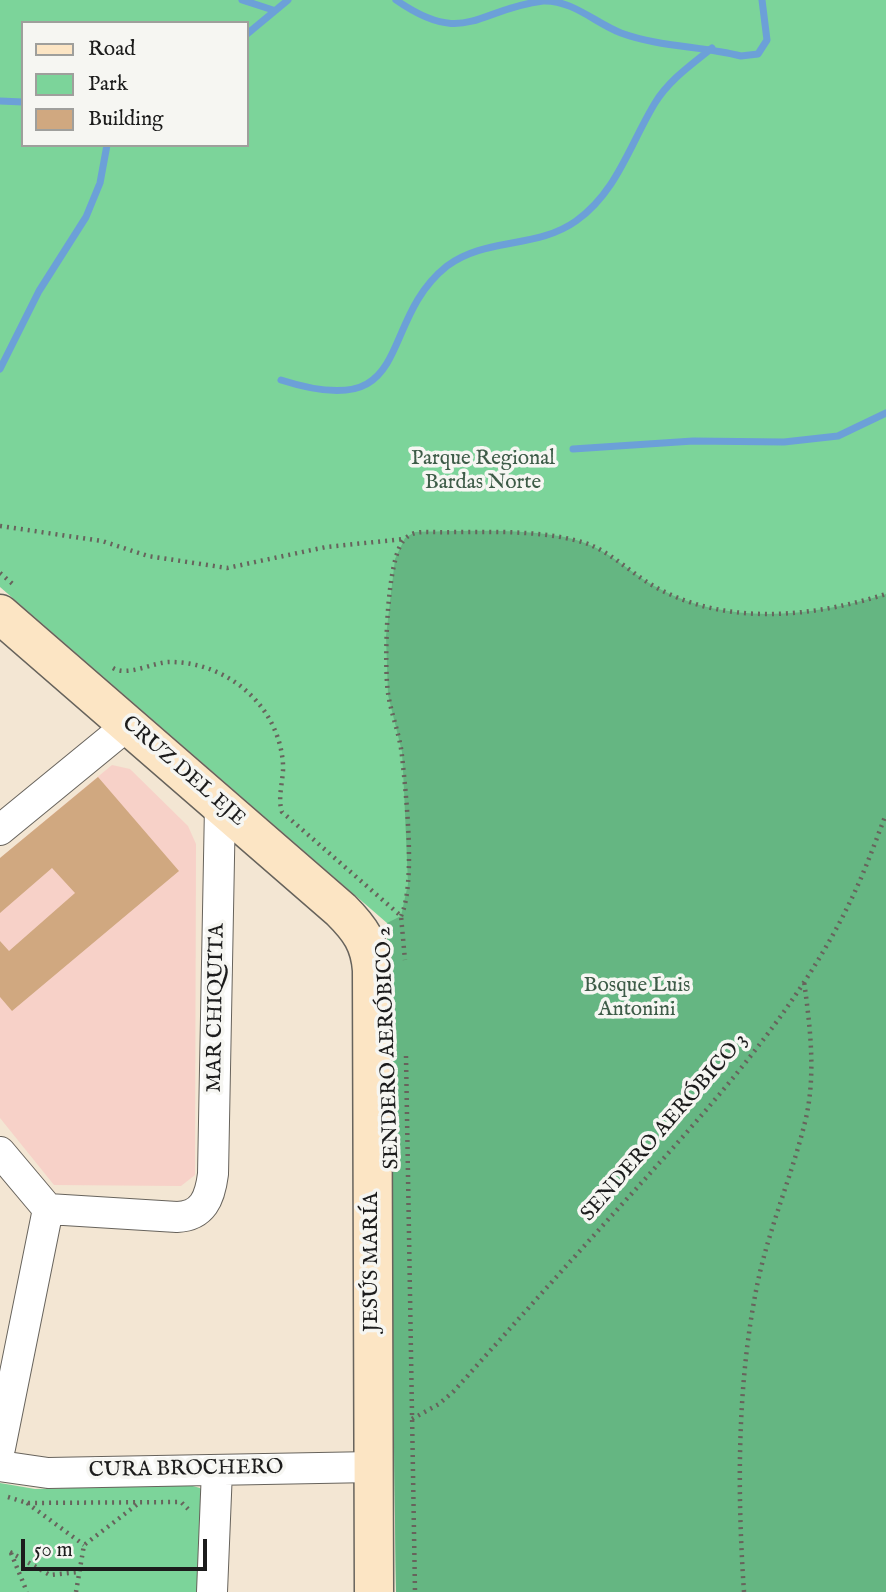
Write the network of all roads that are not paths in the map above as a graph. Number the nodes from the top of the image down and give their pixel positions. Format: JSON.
{"nodes":[{"id":1,"x":8,"y":616,"type":"edge"},
{"id":2,"x":128,"y":724,"type":"junction"},
{"id":3,"x":220,"y":806,"type":"junction"},
{"id":4,"x":0,"y":830,"type":"edge"},
{"id":5,"x":363,"y":933,"type":"joint"},
{"id":6,"x":0,"y":1152,"type":"edge"},
{"id":7,"x":48,"y":1209,"type":"junction"},
{"id":8,"x":0,"y":1448,"type":"edge"},
{"id":9,"x":0,"y":1466,"type":"edge"},
{"id":10,"x":373,"y":1467,"type":"junction"},
{"id":11,"x":217,"y":1470,"type":"junction"},
{"id":12,"x":212,"y":1592,"type":"edge"},
{"id":13,"x":374,"y":1592,"type":"edge"}],
"edges":[{"from":1,"to":2,"type":"main road","name":"CRUZ DEL EJE"},
{"from":2,"to":3,"type":"main road","name":"CRUZ DEL EJE"},
{"from":2,"to":4,"type":"street"},
{"from":3,"to":5,"type":"main road","name":"CRUZ DEL EJE"},
{"from":3,"to":7,"type":"street","name":"MAR CHIQUITA"},
{"from":5,"to":10,"type":"main road","name":"JESÚS MARÍA"},
{"from":6,"to":7,"type":"street"},
{"from":7,"to":8,"type":"street"},
{"from":9,"to":11,"type":"street","name":"CURA BROCHERO"},
{"from":10,"to":11,"type":"street","name":"CURA BROCHERO"},
{"from":10,"to":13,"type":"main road","name":"JESÚS MARÍA"},
{"from":11,"to":12,"type":"street"}]}
